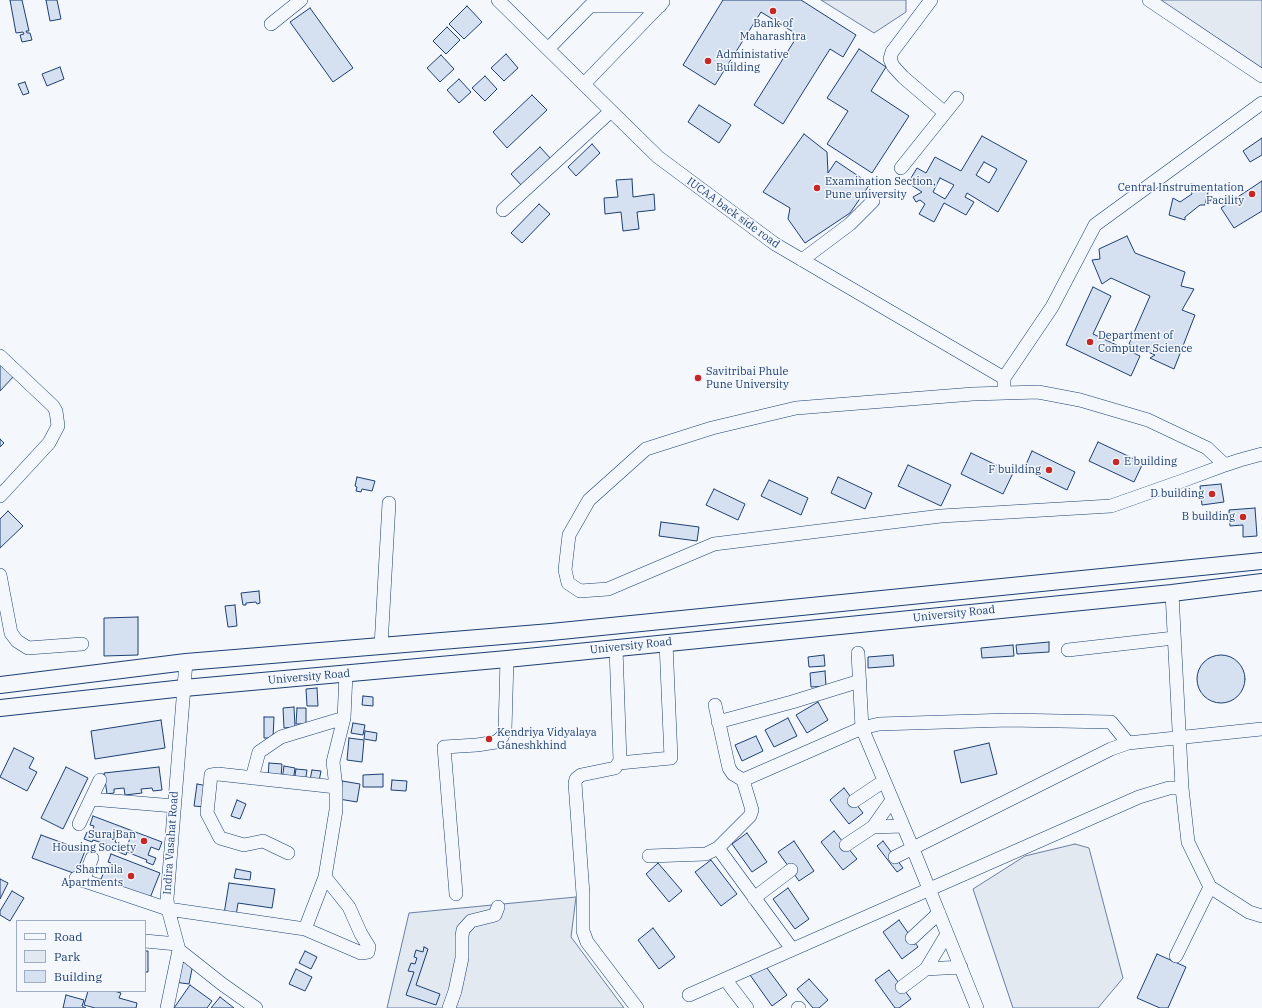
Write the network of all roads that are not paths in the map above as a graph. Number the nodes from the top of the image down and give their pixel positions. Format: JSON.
{"nodes":[{"id":1,"x":301,"y":0,"type":"edge"},
{"id":2,"x":498,"y":0,"type":"edge"},
{"id":3,"x":931,"y":0,"type":"edge"},
{"id":4,"x":1149,"y":0,"type":"edge"},
{"id":5,"x":663,"y":3,"type":"edge"},
{"id":6,"x":272,"y":24,"type":"dead end"},
{"id":7,"x":548,"y":49,"type":"junction"},
{"id":8,"x":1262,"y":76,"type":"edge"},
{"id":9,"x":584,"y":84,"type":"junction"},
{"id":10,"x":957,"y":98,"type":"dead end"},
{"id":11,"x":1262,"y":104,"type":"edge"},
{"id":12,"x":611,"y":111,"type":"junction"},
{"id":13,"x":945,"y":113,"type":"junction"},
{"id":14,"x":901,"y":168,"type":"dead end"},
{"id":15,"x":873,"y":201,"type":"dead end"},
{"id":16,"x":503,"y":210,"type":"dead end"},
{"id":17,"x":802,"y":260,"type":"junction"},
{"id":18,"x":0,"y":356,"type":"edge"},
{"id":19,"x":1004,"y":378,"type":"junction"},
{"id":20,"x":1004,"y":393,"type":"junction"},
{"id":21,"x":1262,"y":454,"type":"edge"},
{"id":22,"x":1226,"y":465,"type":"junction"},
{"id":23,"x":3,"y":486,"type":"edge"},
{"id":24,"x":389,"y":503,"type":"dead end"},
{"id":25,"x":1262,"y":561,"type":"edge"},
{"id":26,"x":0,"y":575,"type":"edge"},
{"id":27,"x":1262,"y":582,"type":"edge"},
{"id":28,"x":1172,"y":593,"type":"junction"},
{"id":29,"x":1174,"y":638,"type":"junction"},
{"id":30,"x":666,"y":643,"type":"junction"},
{"id":31,"x":82,"y":644,"type":"dead end"},
{"id":32,"x":381,"y":646,"type":"junction"},
{"id":33,"x":616,"y":648,"type":"junction"},
{"id":34,"x":1068,"y":650,"type":"dead end"},
{"id":35,"x":858,"y":653,"type":"dead end"},
{"id":36,"x":507,"y":659,"type":"junction"},
{"id":37,"x":186,"y":662,"type":"junction"},
{"id":38,"x":346,"y":674,"type":"junction"},
{"id":39,"x":860,"y":681,"type":"junction"},
{"id":40,"x":0,"y":685,"type":"edge"},
{"id":41,"x":184,"y":688,"type":"junction"},
{"id":42,"x":715,"y":705,"type":"dead end"},
{"id":43,"x":0,"y":708,"type":"edge"},
{"id":44,"x":344,"y":718,"type":"junction"},
{"id":45,"x":718,"y":722,"type":"junction"},
{"id":46,"x":862,"y":728,"type":"junction"},
{"id":47,"x":1262,"y":729,"type":"edge"},
{"id":48,"x":1180,"y":738,"type":"junction"},
{"id":49,"x":1128,"y":743,"type":"junction"},
{"id":50,"x":619,"y":763,"type":"junction"},
{"id":51,"x":252,"y":778,"type":"junction"},
{"id":52,"x":100,"y":780,"type":"dead end"},
{"id":53,"x":743,"y":780,"type":"junction"},
{"id":54,"x":884,"y":781,"type":"junction"},
{"id":55,"x":336,"y":787,"type":"junction"},
{"id":56,"x":1182,"y":788,"type":"junction"},
{"id":57,"x":91,"y":799,"type":"junction"},
{"id":58,"x":892,"y":800,"type":"junction"},
{"id":59,"x":854,"y":801,"type":"dead end"},
{"id":60,"x":174,"y":806,"type":"junction"},
{"id":61,"x":79,"y":824,"type":"dead end"},
{"id":62,"x":903,"y":826,"type":"junction"},
{"id":63,"x":873,"y":827,"type":"junction"},
{"id":64,"x":846,"y":845,"type":"dead end"},
{"id":65,"x":718,"y":848,"type":"junction"},
{"id":66,"x":913,"y":849,"type":"junction"},
{"id":67,"x":288,"y":853,"type":"dead end"},
{"id":68,"x":649,"y":856,"type":"dead end"},
{"id":69,"x":895,"y":857,"type":"dead end"},
{"id":70,"x":92,"y":858,"type":"dead end"},
{"id":71,"x":791,"y":870,"type":"dead end"},
{"id":72,"x":324,"y":877,"type":"junction"},
{"id":73,"x":1210,"y":887,"type":"junction"},
{"id":74,"x":929,"y":889,"type":"junction"},
{"id":75,"x":456,"y":894,"type":"dead end"},
{"id":76,"x":754,"y":898,"type":"junction"},
{"id":77,"x":498,"y":907,"type":"dead end"},
{"id":78,"x":168,"y":909,"type":"junction"},
{"id":79,"x":939,"y":913,"type":"junction"},
{"id":80,"x":1262,"y":916,"type":"edge"},
{"id":81,"x":306,"y":929,"type":"junction"},
{"id":82,"x":947,"y":934,"type":"junction"},
{"id":83,"x":912,"y":938,"type":"dead end"},
{"id":84,"x":146,"y":941,"type":"edge"},
{"id":85,"x":178,"y":947,"type":"junction"},
{"id":86,"x":792,"y":949,"type":"junction"},
{"id":87,"x":1176,"y":956,"type":"dead end"},
{"id":88,"x":961,"y":967,"type":"junction"},
{"id":89,"x":926,"y":969,"type":"junction"},
{"id":90,"x":725,"y":979,"type":"junction"},
{"id":91,"x":902,"y":987,"type":"dead end"},
{"id":92,"x":689,"y":995,"type":"dead end"},
{"id":93,"x":167,"y":1008,"type":"edge"},
{"id":94,"x":256,"y":1008,"type":"edge"},
{"id":95,"x":449,"y":1008,"type":"edge"},
{"id":96,"x":637,"y":1008,"type":"edge"},
{"id":97,"x":747,"y":1008,"type":"edge"},
{"id":98,"x":977,"y":1008,"type":"edge"}],
"edges":[{"from":1,"to":6,"type":"street"},
{"from":2,"to":7,"type":"street","name":"IUCAA back side road"},
{"from":3,"to":13,"type":"street"},
{"from":4,"to":8,"type":"street"},
{"from":5,"to":7,"type":"street"},
{"from":5,"to":9,"type":"street"},
{"from":7,"to":9,"type":"street","name":"IUCAA back side road"},
{"from":9,"to":12,"type":"street","name":"IUCAA back side road"},
{"from":10,"to":13,"type":"street"},
{"from":11,"to":19,"type":"street"},
{"from":12,"to":16,"type":"street"},
{"from":12,"to":17,"type":"street","name":"IUCAA back side road"},
{"from":13,"to":14,"type":"street"},
{"from":15,"to":17,"type":"street"},
{"from":17,"to":19,"type":"street","name":"IUCAA back side road"},
{"from":18,"to":23,"type":"street"},
{"from":19,"to":20,"type":"street"},
{"from":20,"to":22,"type":"street"},
{"from":20,"to":22,"type":"street"},
{"from":21,"to":22,"type":"street"},
{"from":24,"to":32,"type":"street"},
{"from":25,"to":32,"type":"main road","name":"University Road"},
{"from":26,"to":31,"type":"street"},
{"from":27,"to":28,"type":"main road","name":"University Road"},
{"from":28,"to":29,"type":"street"},
{"from":28,"to":30,"type":"main road","name":"University Road"},
{"from":29,"to":34,"type":"street"},
{"from":29,"to":48,"type":"street"},
{"from":30,"to":33,"type":"main road","name":"University Road"},
{"from":30,"to":50,"type":"street"},
{"from":32,"to":37,"type":"main road","name":"University Road"},
{"from":33,"to":36,"type":"main road","name":"University Road"},
{"from":33,"to":50,"type":"street"},
{"from":35,"to":39,"type":"street"},
{"from":36,"to":38,"type":"main road","name":"University Road"},
{"from":36,"to":75,"type":"street"},
{"from":37,"to":40,"type":"main road","name":"University Road"},
{"from":37,"to":41,"type":"street","name":"Indira Vasahat Road"},
{"from":38,"to":41,"type":"main road","name":"University Road"},
{"from":38,"to":44,"type":"street"},
{"from":39,"to":45,"type":"street"},
{"from":39,"to":46,"type":"street"},
{"from":41,"to":43,"type":"main road","name":"University Road"},
{"from":41,"to":60,"type":"street","name":"Indira Vasahat Road"},
{"from":42,"to":45,"type":"street"},
{"from":44,"to":51,"type":"street"},
{"from":44,"to":55,"type":"street"},
{"from":45,"to":53,"type":"street"},
{"from":46,"to":49,"type":"street"},
{"from":46,"to":53,"type":"street"},
{"from":46,"to":54,"type":"street"},
{"from":47,"to":48,"type":"street"},
{"from":48,"to":49,"type":"street"},
{"from":48,"to":56,"type":"street"},
{"from":49,"to":66,"type":"street"},
{"from":50,"to":96,"type":"street"},
{"from":51,"to":55,"type":"street"},
{"from":51,"to":67,"type":"street"},
{"from":52,"to":57,"type":"street"},
{"from":53,"to":65,"type":"street"},
{"from":54,"to":58,"type":"street"},
{"from":54,"to":59,"type":"street"},
{"from":55,"to":72,"type":"street"},
{"from":56,"to":73,"type":"street"},
{"from":56,"to":74,"type":"street"},
{"from":57,"to":60,"type":"street"},
{"from":57,"to":61,"type":"street"},
{"from":58,"to":62,"type":"street"},
{"from":58,"to":63,"type":"street"},
{"from":60,"to":78,"type":"street","name":"Indira Vasahat Road"},
{"from":62,"to":63,"type":"street"},
{"from":62,"to":66,"type":"street"},
{"from":63,"to":64,"type":"street"},
{"from":65,"to":68,"type":"street"},
{"from":65,"to":76,"type":"street"},
{"from":66,"to":69,"type":"street"},
{"from":66,"to":74,"type":"street"},
{"from":70,"to":78,"type":"street"},
{"from":71,"to":76,"type":"street"},
{"from":72,"to":81,"type":"street"},
{"from":72,"to":81,"type":"street"},
{"from":73,"to":80,"type":"street"},
{"from":73,"to":87,"type":"street"},
{"from":74,"to":79,"type":"street"},
{"from":74,"to":86,"type":"street"},
{"from":76,"to":86,"type":"street"},
{"from":77,"to":95,"type":"street"},
{"from":78,"to":81,"type":"street"},
{"from":78,"to":85,"type":"street","name":"Indira Vasahat Road"},
{"from":79,"to":82,"type":"street"},
{"from":79,"to":83,"type":"street"},
{"from":82,"to":88,"type":"street"},
{"from":82,"to":89,"type":"street"},
{"from":84,"to":85,"type":"street"},
{"from":85,"to":93,"type":"street"},
{"from":85,"to":94,"type":"street"},
{"from":86,"to":90,"type":"street"},
{"from":88,"to":89,"type":"street"},
{"from":88,"to":98,"type":"street"},
{"from":89,"to":91,"type":"street"},
{"from":90,"to":92,"type":"street"},
{"from":90,"to":97,"type":"street"}]}
